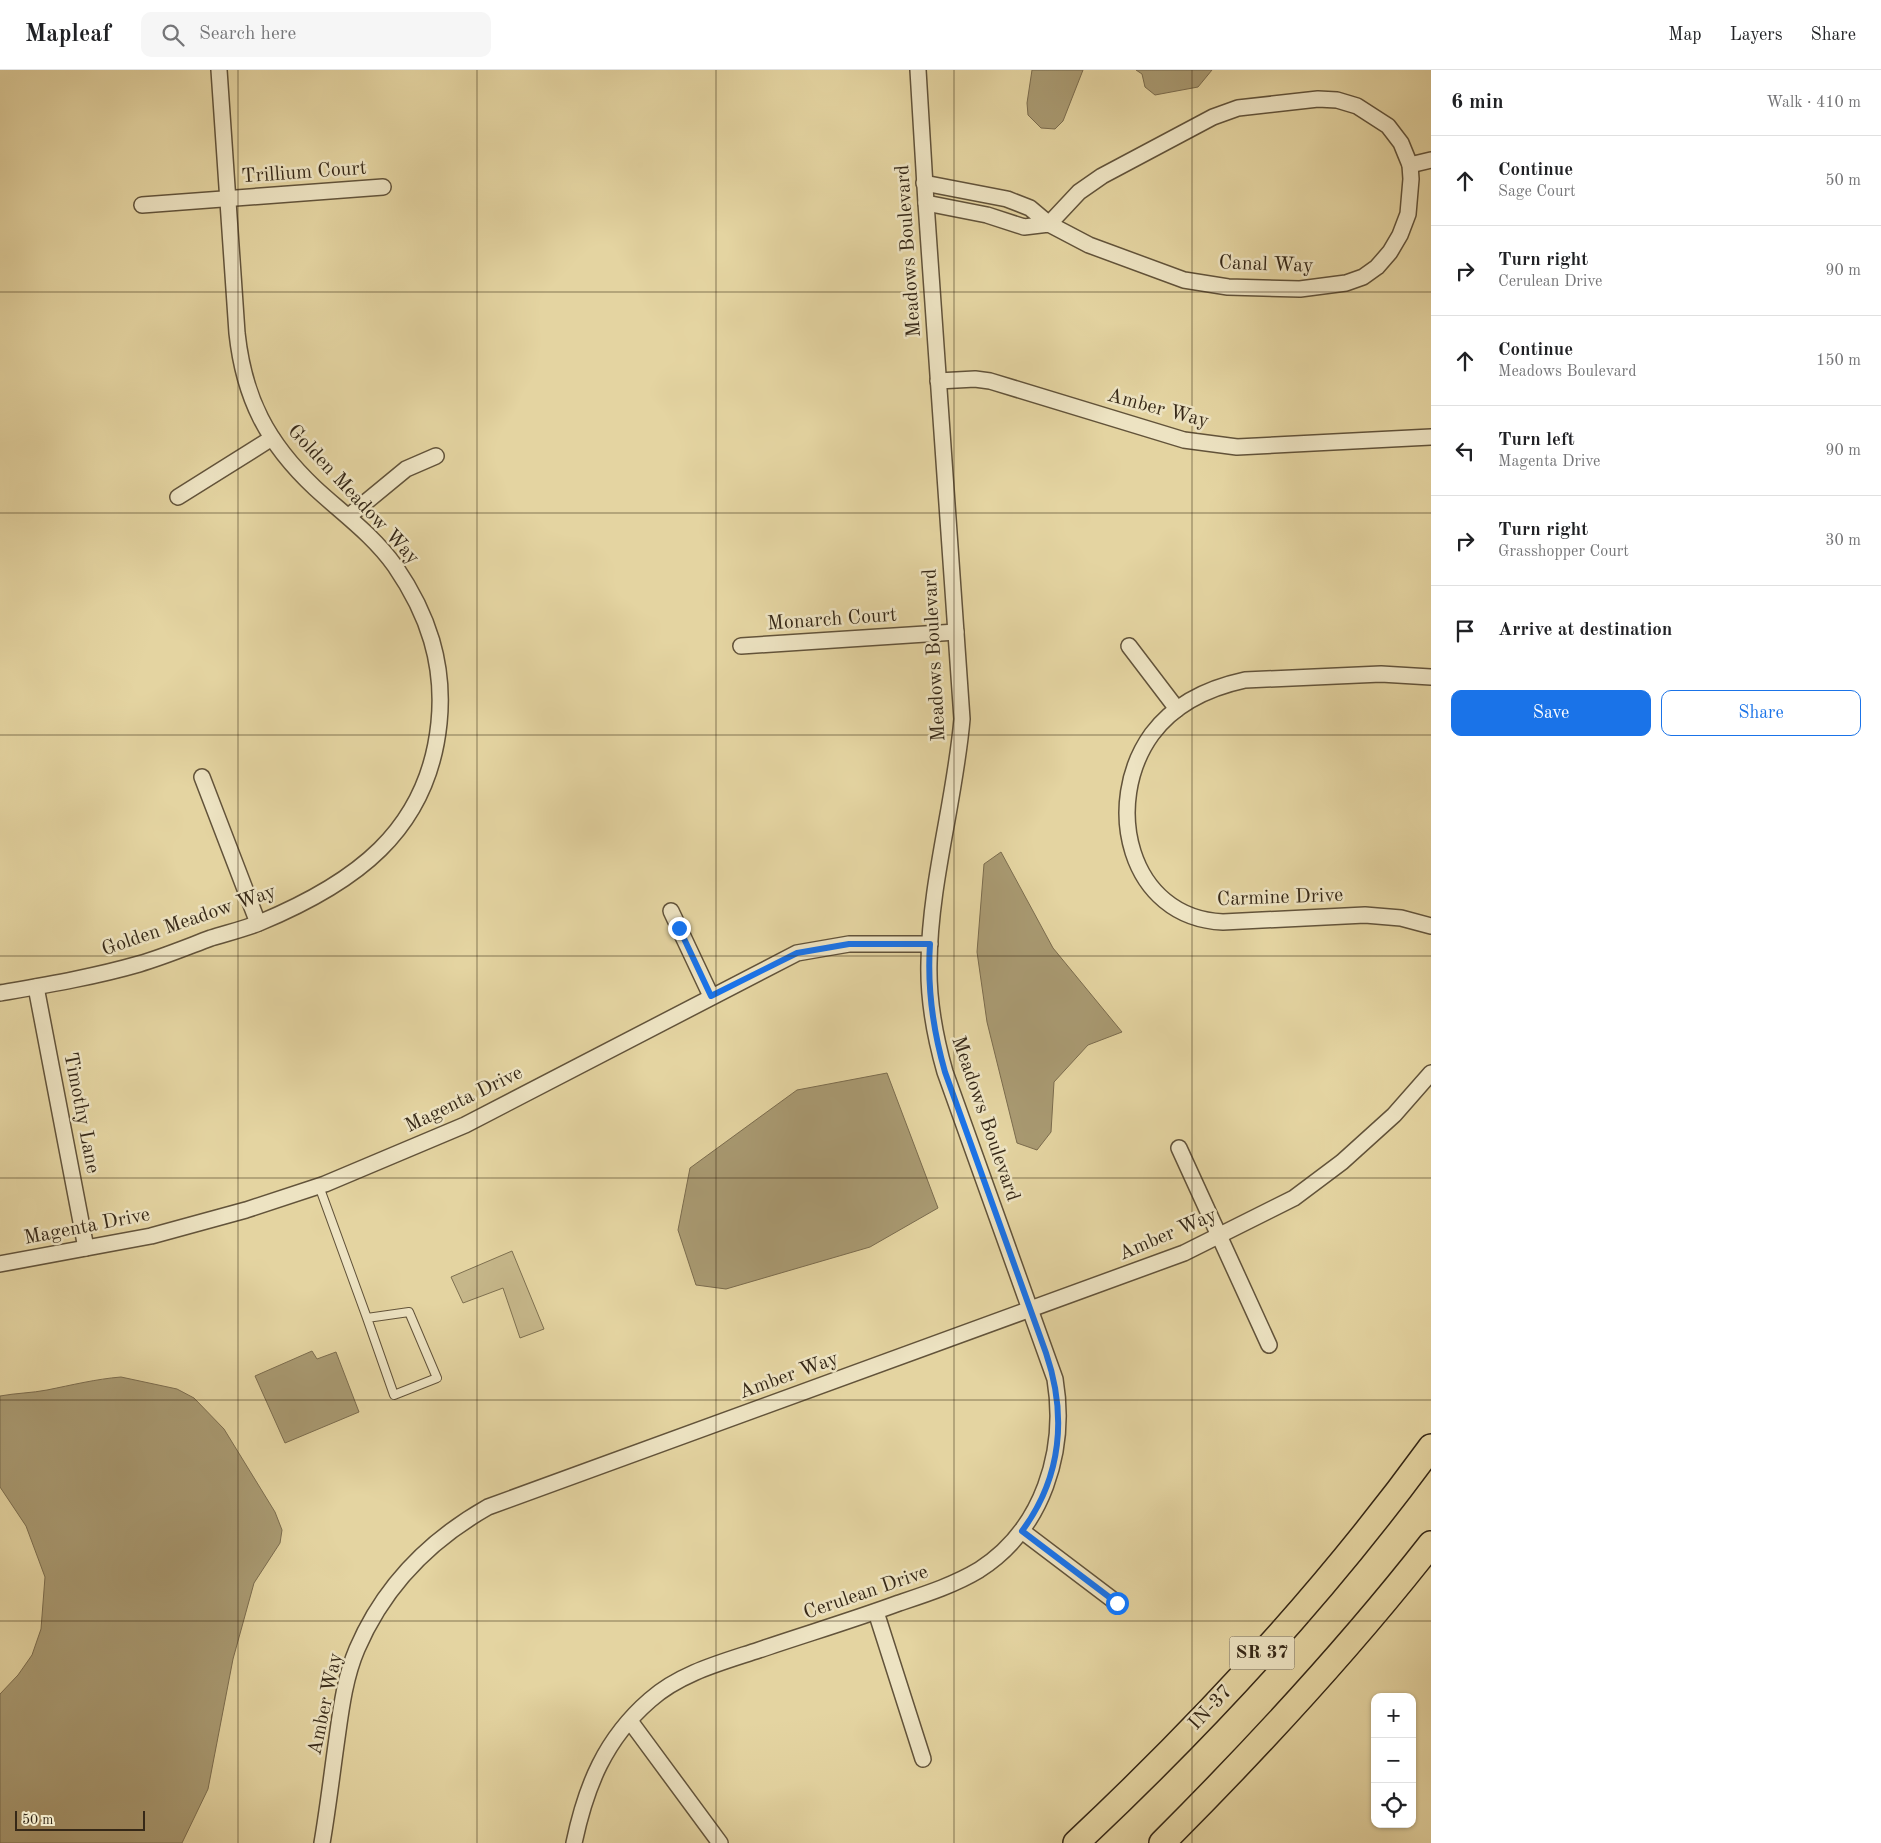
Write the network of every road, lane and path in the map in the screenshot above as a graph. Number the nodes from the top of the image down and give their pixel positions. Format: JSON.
{"nodes":[{"id":1,"x":219,"y":70,"type":"edge"},
{"id":2,"x":918,"y":70,"type":"edge"},
{"id":3,"x":1431,"y":160,"type":"edge"},
{"id":4,"x":1410,"y":165,"type":"junction"},
{"id":5,"x":924,"y":183,"type":"junction"},
{"id":6,"x":383,"y":187,"type":"dead end"},
{"id":7,"x":228,"y":198,"type":"junction"},
{"id":8,"x":926,"y":204,"type":"junction"},
{"id":9,"x":142,"y":205,"type":"dead end"},
{"id":10,"x":1049,"y":224,"type":"junction"},
{"id":11,"x":938,"y":381,"type":"junction"},
{"id":12,"x":1431,"y":437,"type":"edge"},
{"id":13,"x":272,"y":438,"type":"junction"},
{"id":14,"x":436,"y":456,"type":"dead end"},
{"id":15,"x":178,"y":497,"type":"dead end"},
{"id":16,"x":349,"y":516,"type":"junction"},
{"id":17,"x":956,"y":632,"type":"junction"},
{"id":18,"x":741,"y":646,"type":"dead end"},
{"id":19,"x":1129,"y":646,"type":"dead end"},
{"id":20,"x":1431,"y":677,"type":"edge"},
{"id":21,"x":1177,"y":709,"type":"junction"},
{"id":22,"x":202,"y":777,"type":"dead end"},
{"id":23,"x":671,"y":912,"type":"dead end"},
{"id":24,"x":258,"y":923,"type":"junction"},
{"id":25,"x":1431,"y":926,"type":"edge"},
{"id":26,"x":930,"y":944,"type":"junction"},
{"id":27,"x":36,"y":987,"type":"junction"},
{"id":28,"x":0,"y":994,"type":"edge"},
{"id":29,"x":711,"y":996,"type":"junction"},
{"id":30,"x":1431,"y":1073,"type":"edge"},
{"id":31,"x":1179,"y":1148,"type":"dead end"},
{"id":32,"x":319,"y":1186,"type":"junction"},
{"id":33,"x":1219,"y":1237,"type":"junction"},
{"id":34,"x":86,"y":1248,"type":"junction"},
{"id":35,"x":0,"y":1264,"type":"edge"},
{"id":36,"x":1030,"y":1310,"type":"junction"},
{"id":37,"x":367,"y":1318,"type":"junction"},
{"id":38,"x":1269,"y":1345,"type":"dead end"},
{"id":39,"x":1431,"y":1447,"type":"edge"},
{"id":40,"x":1022,"y":1531,"type":"junction"},
{"id":41,"x":1431,"y":1544,"type":"edge"},
{"id":42,"x":1117,"y":1603,"type":"dead end"},
{"id":43,"x":876,"y":1612,"type":"junction"},
{"id":44,"x":630,"y":1721,"type":"junction"},
{"id":45,"x":923,"y":1759,"type":"dead end"},
{"id":46,"x":322,"y":1843,"type":"edge"},
{"id":47,"x":574,"y":1843,"type":"edge"},
{"id":48,"x":720,"y":1843,"type":"edge"},
{"id":49,"x":1076,"y":1843,"type":"edge"},
{"id":50,"x":1162,"y":1843,"type":"edge"}],
"edges":[{"from":1,"to":7,"type":"street","name":"Golden Meadow Way"},
{"from":2,"to":5,"type":"street","name":"Meadows Boulevard"},
{"from":3,"to":4,"type":"street"},
{"from":4,"to":10,"type":"street","name":"Canal Way"},
{"from":4,"to":10,"type":"street","name":"Canal Way"},
{"from":5,"to":8,"type":"street","name":"Meadows Boulevard"},
{"from":5,"to":10,"type":"street","name":"Canal Way"},
{"from":6,"to":7,"type":"street","name":"Trillium Court"},
{"from":7,"to":9,"type":"street","name":"Trillium Court"},
{"from":7,"to":13,"type":"street","name":"Golden Meadow Way"},
{"from":8,"to":10,"type":"street"},
{"from":8,"to":11,"type":"street","name":"Meadows Boulevard"},
{"from":11,"to":12,"type":"street","name":"Amber Way"},
{"from":11,"to":17,"type":"street","name":"Meadows Boulevard"},
{"from":13,"to":15,"type":"street"},
{"from":13,"to":16,"type":"street","name":"Golden Meadow Way"},
{"from":14,"to":16,"type":"street"},
{"from":16,"to":24,"type":"street","name":"Golden Meadow Way"},
{"from":17,"to":18,"type":"street","name":"Monarch Court"},
{"from":17,"to":26,"type":"street","name":"Meadows Boulevard"},
{"from":19,"to":21,"type":"street"},
{"from":20,"to":21,"type":"street","name":"Carmine Drive"},
{"from":21,"to":25,"type":"street","name":"Carmine Drive"},
{"from":22,"to":24,"type":"street"},
{"from":23,"to":29,"type":"street"},
{"from":24,"to":27,"type":"street","name":"Golden Meadow Way"},
{"from":26,"to":29,"type":"street","name":"Magenta Drive"},
{"from":26,"to":36,"type":"street","name":"Meadows Boulevard"},
{"from":27,"to":28,"type":"street","name":"Golden Meadow Way"},
{"from":27,"to":34,"type":"street","name":"Timothy Lane"},
{"from":29,"to":32,"type":"street","name":"Magenta Drive"},
{"from":30,"to":33,"type":"street","name":"Amber Way"},
{"from":31,"to":33,"type":"street"},
{"from":32,"to":34,"type":"street","name":"Magenta Drive"},
{"from":32,"to":37,"type":"lane"},
{"from":33,"to":36,"type":"street","name":"Amber Way"},
{"from":33,"to":38,"type":"street"},
{"from":34,"to":35,"type":"street","name":"Magenta Drive"},
{"from":36,"to":40,"type":"street","name":"Cerulean Drive"},
{"from":36,"to":46,"type":"street","name":"Amber Way"},
{"from":37,"to":37,"type":"lane"},
{"from":39,"to":49,"type":"highway","name":"IN-37","number":"SR 37"},
{"from":40,"to":42,"type":"street"},
{"from":40,"to":43,"type":"street","name":"Cerulean Drive"},
{"from":41,"to":50,"type":"highway","number":"SR 37"},
{"from":43,"to":44,"type":"street","name":"Cerulean Drive"},
{"from":43,"to":45,"type":"street"},
{"from":44,"to":47,"type":"street","name":"Cerulean Drive"},
{"from":44,"to":48,"type":"street"}]}
